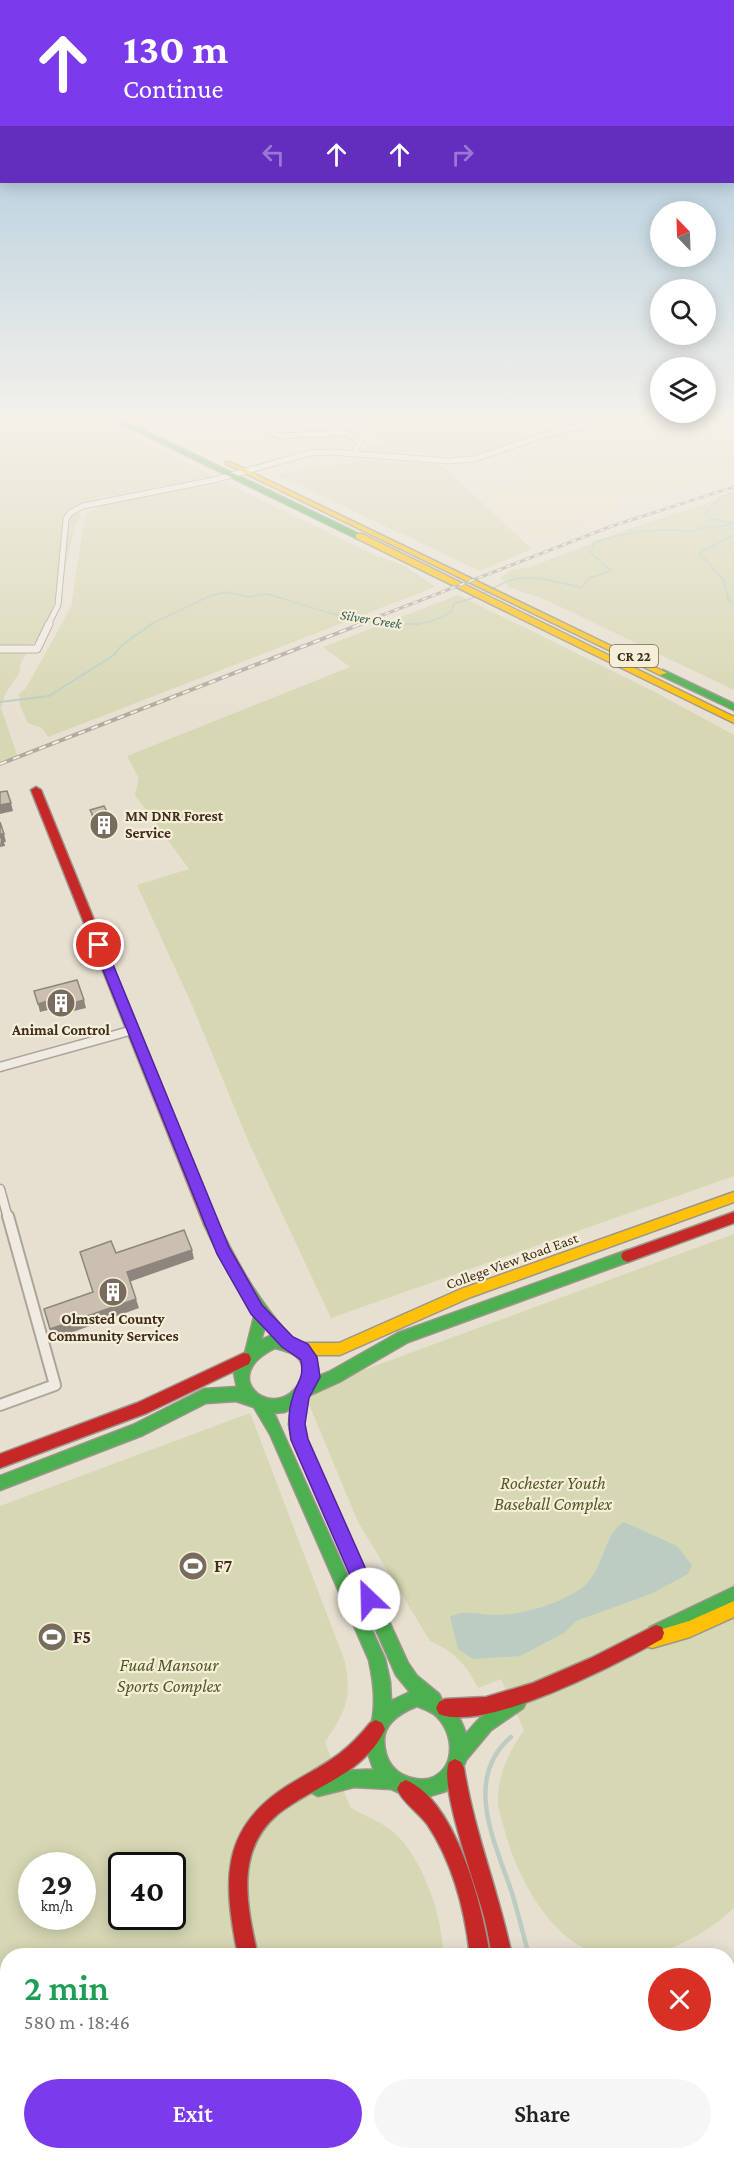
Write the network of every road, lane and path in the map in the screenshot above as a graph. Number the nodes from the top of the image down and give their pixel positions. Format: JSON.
{"nodes":[{"id":1,"x":69,"y":518,"type":"edge"},
{"id":2,"x":320,"y":518,"type":"edge"},
{"id":3,"x":344,"y":518,"type":"edge"},
{"id":4,"x":0,"y":649,"type":"edge"},
{"id":5,"x":734,"y":707,"type":"edge"},
{"id":6,"x":734,"y":720,"type":"edge"},
{"id":7,"x":36,"y":790,"type":"dead end"},
{"id":8,"x":133,"y":1030,"type":"junction"},
{"id":9,"x":0,"y":1067,"type":"edge"},
{"id":10,"x":0,"y":1189,"type":"edge"},
{"id":11,"x":734,"y":1197,"type":"edge"},
{"id":12,"x":734,"y":1217,"type":"edge"},
{"id":13,"x":261,"y":1314,"type":"junction"},
{"id":14,"x":287,"y":1342,"type":"junction"},
{"id":15,"x":302,"y":1349,"type":"junction"},
{"id":16,"x":248,"y":1355,"type":"junction"},
{"id":17,"x":305,"y":1392,"type":"junction"},
{"id":18,"x":256,"y":1401,"type":"junction"},
{"id":19,"x":0,"y":1405,"type":"edge"},
{"id":20,"x":0,"y":1461,"type":"edge"},
{"id":21,"x":0,"y":1483,"type":"edge"},
{"id":22,"x":734,"y":1595,"type":"edge"},
{"id":23,"x":734,"y":1609,"type":"edge"},
{"id":24,"x":634,"y":1646,"type":"junction"},
{"id":25,"x":534,"y":1691,"type":"junction"},
{"id":26,"x":433,"y":1700,"type":"junction"},
{"id":27,"x":445,"y":1708,"type":"junction"},
{"id":28,"x":382,"y":1717,"type":"junction"},
{"id":29,"x":376,"y":1730,"type":"junction"},
{"id":30,"x":460,"y":1755,"type":"junction"},
{"id":31,"x":455,"y":1768,"type":"junction"},
{"id":32,"x":391,"y":1780,"type":"junction"},
{"id":33,"x":406,"y":1789,"type":"junction"},
{"id":34,"x":291,"y":1795,"type":"junction"},
{"id":35,"x":246,"y":1948,"type":"edge"},
{"id":36,"x":480,"y":1948,"type":"edge"},
{"id":37,"x":501,"y":1948,"type":"edge"}],
"edges":[{"from":1,"to":4,"type":"street"},
{"from":2,"to":6,"type":"main road","number":"CR 22"},
{"from":3,"to":5,"type":"main road","number":"CR 22"},
{"from":7,"to":8,"type":"main road"},
{"from":8,"to":9,"type":"street"},
{"from":8,"to":13,"type":"main road"},
{"from":10,"to":19,"type":"street"},
{"from":11,"to":15,"type":"main road","name":"College View Road East"},
{"from":12,"to":17,"type":"main road"},
{"from":13,"to":14,"type":"main road"},
{"from":13,"to":16,"type":"main road"},
{"from":14,"to":15,"type":"main road"},
{"from":14,"to":16,"type":"main road"},
{"from":15,"to":17,"type":"main road"},
{"from":16,"to":18,"type":"main road"},
{"from":16,"to":20,"type":"main road"},
{"from":17,"to":18,"type":"main road"},
{"from":17,"to":26,"type":"main road"},
{"from":18,"to":21,"type":"main road"},
{"from":18,"to":28,"type":"main road"},
{"from":22,"to":24,"type":"main road"},
{"from":23,"to":24,"type":"main road"},
{"from":24,"to":25,"type":"main road"},
{"from":25,"to":27,"type":"main road"},
{"from":25,"to":30,"type":"main road"},
{"from":26,"to":27,"type":"main road"},
{"from":26,"to":28,"type":"main road"},
{"from":27,"to":30,"type":"main road"},
{"from":28,"to":29,"type":"main road"},
{"from":29,"to":32,"type":"main road"},
{"from":29,"to":34,"type":"main road"},
{"from":30,"to":31,"type":"main road"},
{"from":31,"to":33,"type":"main road"},
{"from":31,"to":37,"type":"main road"},
{"from":32,"to":33,"type":"main road"},
{"from":32,"to":34,"type":"main road"},
{"from":33,"to":36,"type":"main road"},
{"from":34,"to":35,"type":"main road"}]}
